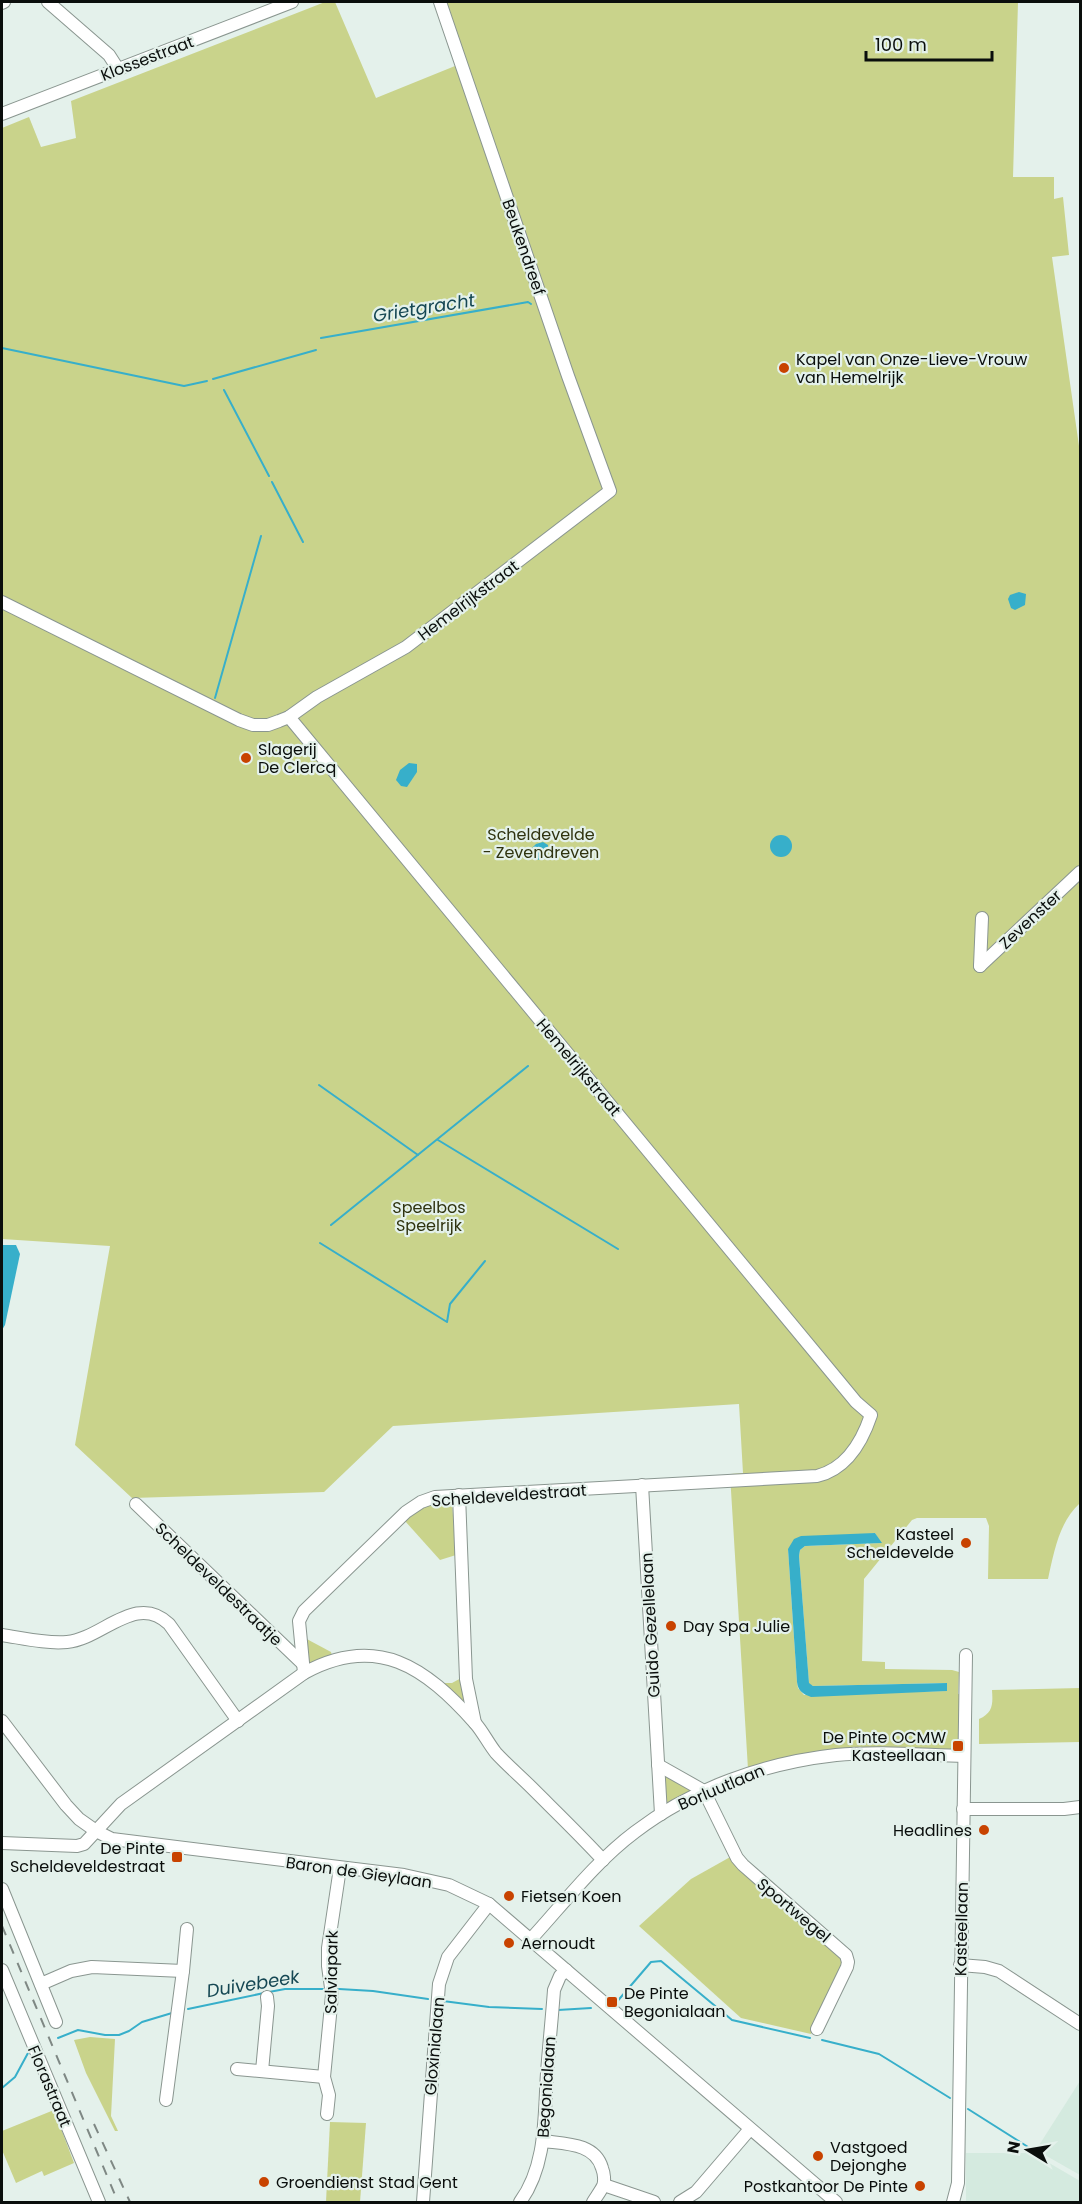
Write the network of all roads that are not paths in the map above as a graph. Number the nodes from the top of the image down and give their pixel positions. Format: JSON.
{"nodes":[{"id":1,"x":48,"y":2,"type":"edge"},
{"id":2,"x":292,"y":2,"type":"edge"},
{"id":3,"x":440,"y":2,"type":"edge"},
{"id":4,"x":118,"y":69,"type":"junction"},
{"id":5,"x":2,"y":114,"type":"edge"},
{"id":6,"x":610,"y":491,"type":"joint"},
{"id":7,"x":2,"y":602,"type":"edge"},
{"id":8,"x":288,"y":717,"type":"junction"},
{"id":9,"x":1080,"y":872,"type":"edge"},
{"id":10,"x":982,"y":918,"type":"dead end"},
{"id":11,"x":871,"y":1415,"type":"joint"},
{"id":12,"x":642,"y":1485,"type":"junction"},
{"id":13,"x":459,"y":1495,"type":"junction"},
{"id":14,"x":136,"y":1504,"type":"dead end"},
{"id":15,"x":2,"y":1635,"type":"edge"},
{"id":16,"x":966,"y":1655,"type":"dead end"},
{"id":17,"x":303,"y":1668,"type":"junction"},
{"id":18,"x":2,"y":1721,"type":"edge"},
{"id":19,"x":238,"y":1721,"type":"junction"},
{"id":20,"x":475,"y":1723,"type":"junction"},
{"id":21,"x":963,"y":1756,"type":"junction"},
{"id":22,"x":658,"y":1766,"type":"junction"},
{"id":23,"x":704,"y":1791,"type":"junction"},
{"id":24,"x":1080,"y":1808,"type":"edge"},
{"id":25,"x":963,"y":1809,"type":"junction"},
{"id":26,"x":661,"y":1814,"type":"junction"},
{"id":27,"x":96,"y":1831,"type":"junction"},
{"id":28,"x":2,"y":1843,"type":"edge"},
{"id":29,"x":603,"y":1860,"type":"junction"},
{"id":30,"x":340,"y":1868,"type":"junction"},
{"id":31,"x":2,"y":1889,"type":"edge"},
{"id":32,"x":489,"y":1904,"type":"junction"},
{"id":33,"x":187,"y":1929,"type":"dead end"},
{"id":34,"x":531,"y":1939,"type":"junction"},
{"id":35,"x":960,"y":1965,"type":"junction"},
{"id":36,"x":2,"y":1970,"type":"edge"},
{"id":37,"x":566,"y":1970,"type":"junction"},
{"id":38,"x":183,"y":1971,"type":"junction"},
{"id":39,"x":41,"y":1984,"type":"junction"},
{"id":40,"x":267,"y":1997,"type":"dead end"},
{"id":41,"x":56,"y":2022,"type":"dead end"},
{"id":42,"x":1080,"y":2024,"type":"edge"},
{"id":43,"x":817,"y":2030,"type":"dead end"},
{"id":44,"x":237,"y":2069,"type":"dead end"},
{"id":45,"x":262,"y":2071,"type":"junction"},
{"id":46,"x":324,"y":2077,"type":"junction"},
{"id":47,"x":166,"y":2100,"type":"dead end"},
{"id":48,"x":327,"y":2114,"type":"dead end"},
{"id":49,"x":750,"y":2129,"type":"junction"},
{"id":50,"x":543,"y":2141,"type":"junction"},
{"id":51,"x":603,"y":2185,"type":"junction"},
{"id":52,"x":99,"y":2202,"type":"edge"},
{"id":53,"x":423,"y":2202,"type":"edge"},
{"id":54,"x":520,"y":2202,"type":"edge"},
{"id":55,"x":593,"y":2202,"type":"edge"},
{"id":56,"x":654,"y":2202,"type":"edge"},
{"id":57,"x":680,"y":2202,"type":"edge"},
{"id":58,"x":836,"y":2202,"type":"edge"},
{"id":59,"x":953,"y":2202,"type":"edge"}],
"edges":[{"from":1,"to":4,"type":"street"},
{"from":2,"to":4,"type":"street","name":"Klossestraat"},
{"from":3,"to":6,"type":"street","name":"Beukendreef"},
{"from":4,"to":5,"type":"street","name":"Klossestraat"},
{"from":6,"to":8,"type":"street","name":"Hemelrijkstraat"},
{"from":7,"to":8,"type":"street","name":"Hemelrijkstraat"},
{"from":8,"to":11,"type":"street","name":"Hemelrijkstraat"},
{"from":9,"to":10,"type":"street","name":"Zevenster"},
{"from":11,"to":12,"type":"street","name":"Scheldeveldestraat"},
{"from":12,"to":13,"type":"street","name":"Scheldeveldestraat"},
{"from":12,"to":22,"type":"street","name":"Guido Gezellelaan"},
{"from":13,"to":17,"type":"street","name":"Scheldeveldestraat"},
{"from":13,"to":20,"type":"street"},
{"from":14,"to":17,"type":"street","name":"Scheldeveldestraatje"},
{"from":15,"to":19,"type":"street"},
{"from":16,"to":21,"type":"street","name":"Kasteellaan"},
{"from":17,"to":19,"type":"street"},
{"from":17,"to":20,"type":"street"},
{"from":18,"to":27,"type":"street","name":"Baron de Gieylaan"},
{"from":19,"to":27,"type":"street"},
{"from":20,"to":29,"type":"street"},
{"from":21,"to":23,"type":"street","name":"Borluutlaan"},
{"from":21,"to":25,"type":"street","name":"Kasteellaan"},
{"from":22,"to":23,"type":"street"},
{"from":22,"to":26,"type":"street","name":"Guido Gezellelaan"},
{"from":23,"to":26,"type":"street","name":"Borluutlaan"},
{"from":23,"to":43,"type":"street","name":"Sportwegel"},
{"from":24,"to":25,"type":"street"},
{"from":25,"to":35,"type":"street","name":"Kasteellaan"},
{"from":26,"to":29,"type":"street","name":"Borluutlaan"},
{"from":27,"to":28,"type":"street"},
{"from":27,"to":30,"type":"street","name":"Baron de Gieylaan"},
{"from":29,"to":34,"type":"street","name":"Borluutlaan"},
{"from":30,"to":32,"type":"street","name":"Baron de Gieylaan"},
{"from":30,"to":46,"type":"street","name":"Salviapark"},
{"from":31,"to":39,"type":"street"},
{"from":32,"to":34,"type":"street","name":"Baron de Gieylaan"},
{"from":32,"to":53,"type":"street","name":"Gloxinialaan"},
{"from":33,"to":38,"type":"street"},
{"from":34,"to":37,"type":"street","name":"Baron de Gieylaan"},
{"from":35,"to":42,"type":"street"},
{"from":35,"to":59,"type":"street","name":"Kasteellaan"},
{"from":36,"to":52,"type":"street","name":"Florastraat"},
{"from":37,"to":49,"type":"street","name":"Baron de Gieylaan"},
{"from":37,"to":50,"type":"street","name":"Begonialaan"},
{"from":38,"to":39,"type":"street"},
{"from":38,"to":47,"type":"street"},
{"from":39,"to":41,"type":"street"},
{"from":40,"to":45,"type":"street"},
{"from":44,"to":45,"type":"street"},
{"from":45,"to":46,"type":"street"},
{"from":46,"to":48,"type":"street","name":"Salviapark"},
{"from":49,"to":57,"type":"street"},
{"from":49,"to":58,"type":"street","name":"Baron de Gieylaan"},
{"from":50,"to":51,"type":"street"},
{"from":50,"to":54,"type":"street","name":"Begonialaan"},
{"from":51,"to":55,"type":"street"},
{"from":51,"to":56,"type":"street"}]}
